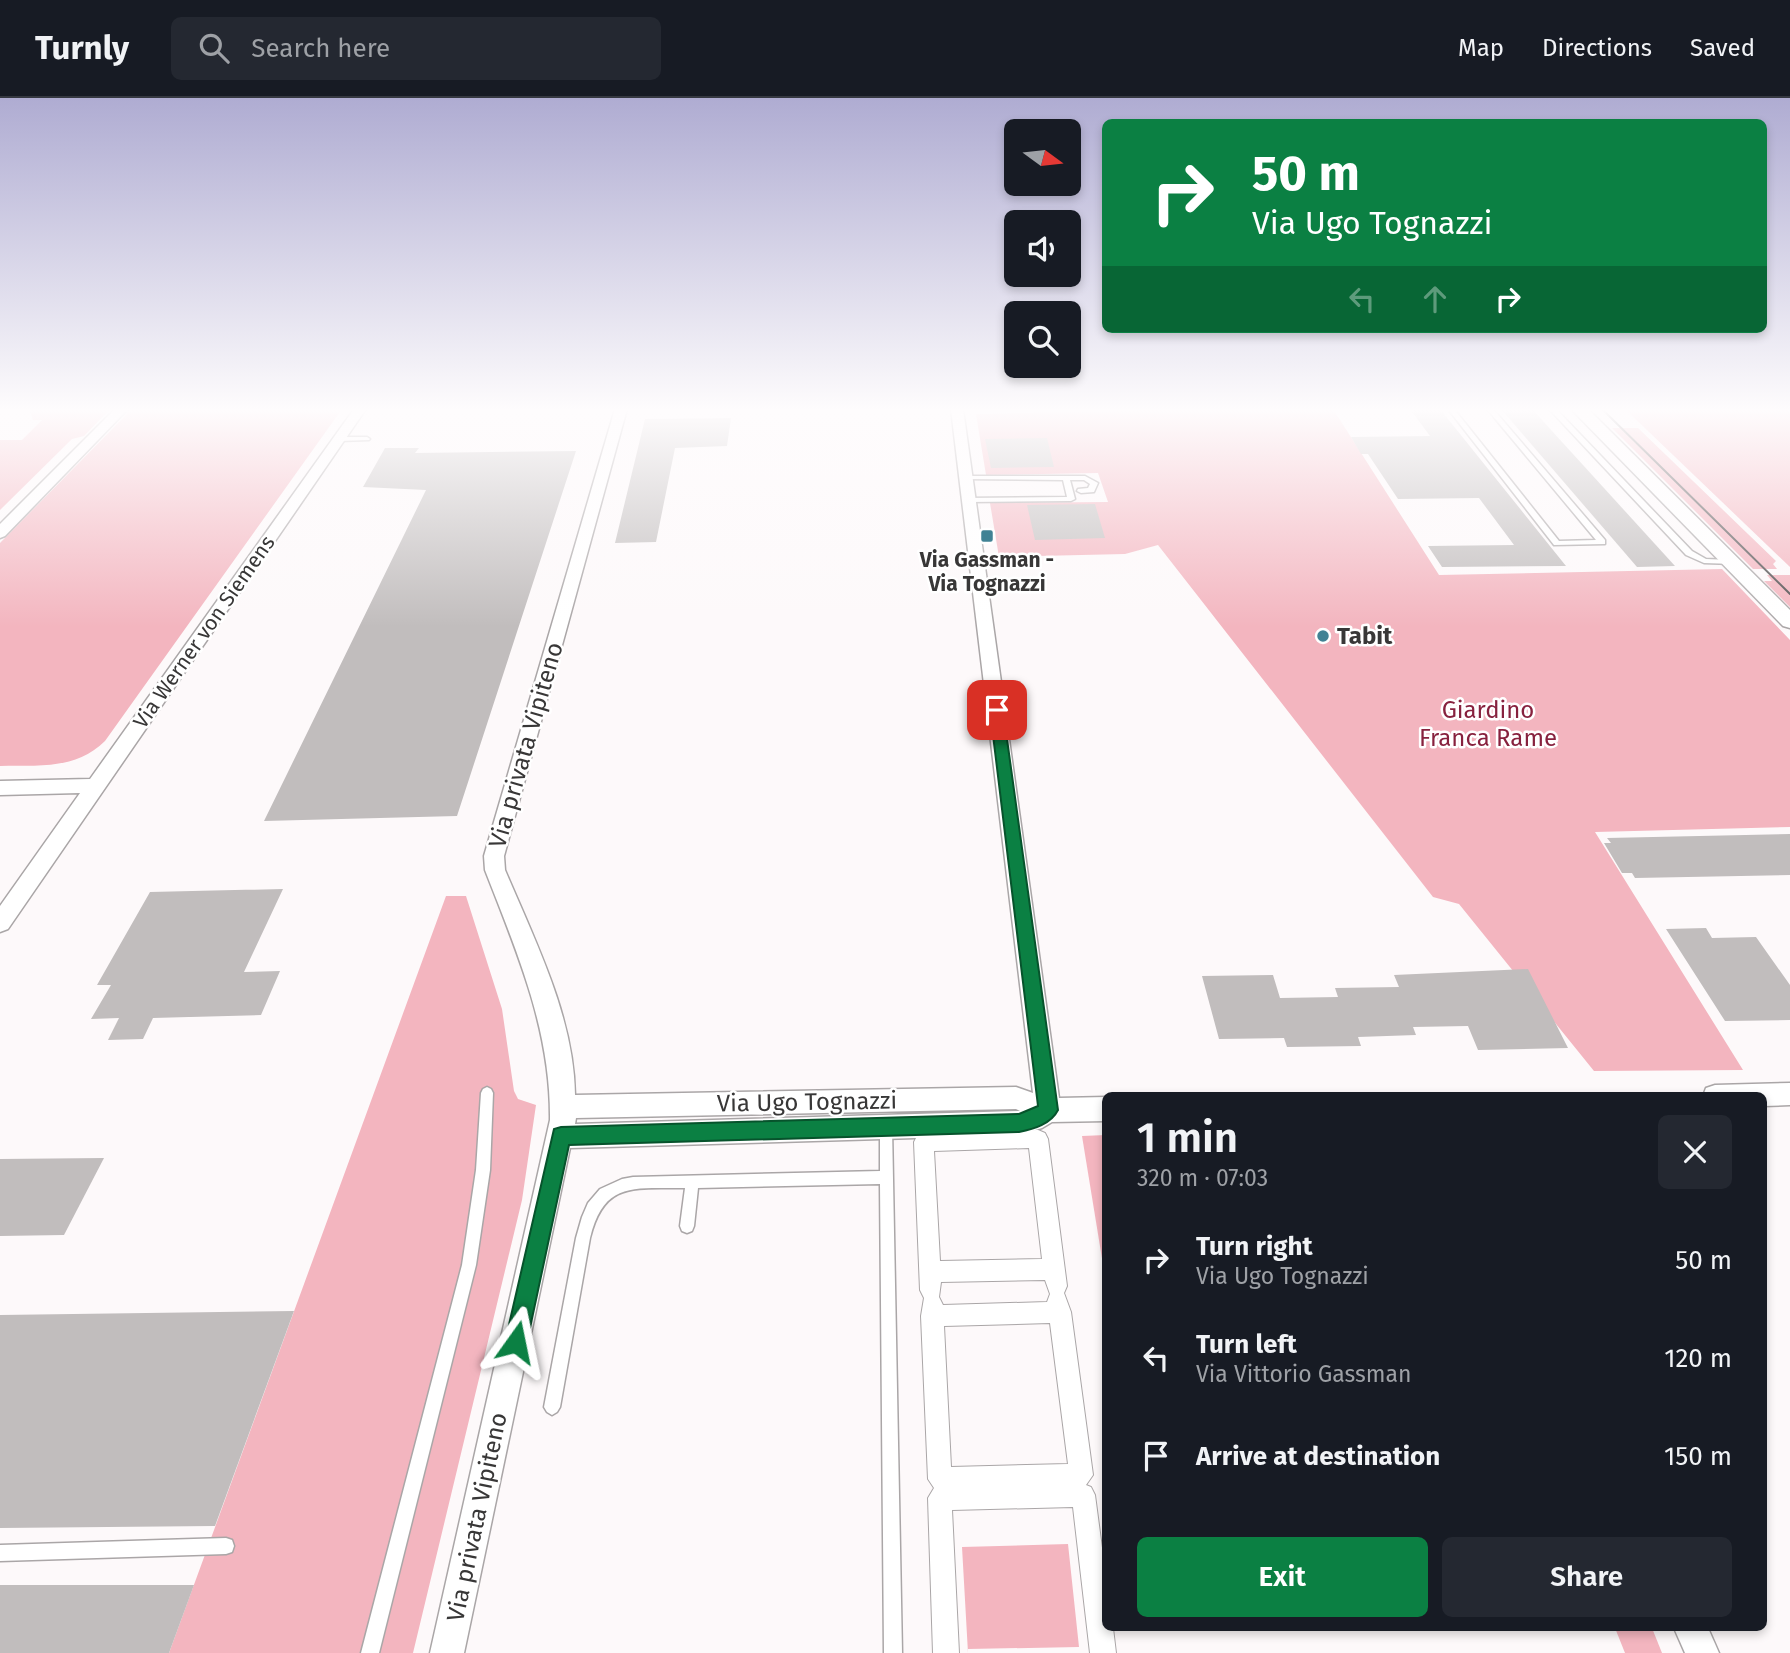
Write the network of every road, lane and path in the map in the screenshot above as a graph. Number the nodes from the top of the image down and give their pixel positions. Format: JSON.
{"nodes":[{"id":1,"x":51,"y":482,"type":"edge"},
{"id":2,"x":309,"y":482,"type":"edge"},
{"id":3,"x":600,"y":482,"type":"edge"},
{"id":4,"x":966,"y":482,"type":"edge"},
{"id":5,"x":1067,"y":482,"type":"edge"},
{"id":6,"x":1091,"y":482,"type":"edge"},
{"id":7,"x":1508,"y":482,"type":"edge"},
{"id":8,"x":1551,"y":482,"type":"edge"},
{"id":9,"x":1621,"y":482,"type":"edge"},
{"id":10,"x":1651,"y":482,"type":"edge"},
{"id":11,"x":1080,"y":491,"type":"dead end"},
{"id":12,"x":969,"y":500,"type":"junction"},
{"id":13,"x":0,"y":533,"type":"edge"},
{"id":14,"x":1731,"y":562,"type":"junction"},
{"id":15,"x":1790,"y":622,"type":"edge"},
{"id":16,"x":96,"y":786,"type":"junction"},
{"id":17,"x":0,"y":788,"type":"edge"},
{"id":18,"x":0,"y":923,"type":"edge"},
{"id":19,"x":487,"y":1093,"type":"dead end"},
{"id":20,"x":1790,"y":1094,"type":"edge"},
{"id":21,"x":1767,"y":1095,"type":"edge"},
{"id":22,"x":1048,"y":1110,"type":"junction"},
{"id":23,"x":1102,"y":1110,"type":"edge"},
{"id":24,"x":563,"y":1121,"type":"junction"},
{"id":25,"x":886,"y":1127,"type":"junction"},
{"id":26,"x":887,"y":1177,"type":"junction"},
{"id":27,"x":692,"y":1181,"type":"junction"},
{"id":28,"x":687,"y":1226,"type":"dead end"},
{"id":29,"x":1057,"y":1292,"type":"junction"},
{"id":30,"x":931,"y":1295,"type":"junction"},
{"id":31,"x":552,"y":1407,"type":"dead end"},
{"id":32,"x":226,"y":1546,"type":"dead end"},
{"id":33,"x":0,"y":1553,"type":"edge"},
{"id":34,"x":1692,"y":1631,"type":"edge"},
{"id":35,"x":370,"y":1653,"type":"edge"},
{"id":36,"x":447,"y":1653,"type":"edge"},
{"id":37,"x":893,"y":1653,"type":"edge"},
{"id":38,"x":946,"y":1653,"type":"edge"},
{"id":39,"x":1103,"y":1653,"type":"edge"},
{"id":40,"x":1702,"y":1653,"type":"edge"}],
"edges":[{"from":1,"to":13,"type":"street"},
{"from":2,"to":16,"type":"street","name":"Via Werner von Siemens"},
{"from":3,"to":24,"type":"street","name":"Via privata Vipiteno"},
{"from":4,"to":12,"type":"street"},
{"from":5,"to":12,"type":"lane"},
{"from":6,"to":11,"type":"lane"},
{"from":7,"to":8,"type":"lane"},
{"from":9,"to":14,"type":"lane"},
{"from":10,"to":14,"type":"street"},
{"from":12,"to":22,"type":"street"},
{"from":14,"to":15,"type":"street"},
{"from":16,"to":17,"type":"street"},
{"from":16,"to":18,"type":"street","name":"Via Werner von Siemens"},
{"from":19,"to":35,"type":"lane"},
{"from":20,"to":21,"type":"street"},
{"from":22,"to":23,"type":"street","name":"Via Ugo Tognazzi"},
{"from":22,"to":24,"type":"street","name":"Via Ugo Tognazzi"},
{"from":22,"to":25,"type":"street","name":"Via Ugo Tognazzi"},
{"from":24,"to":25,"type":"street","name":"Via Ugo Tognazzi"},
{"from":24,"to":36,"type":"street","name":"Via privata Vipiteno"},
{"from":25,"to":26,"type":"lane"},
{"from":26,"to":27,"type":"lane"},
{"from":26,"to":37,"type":"lane"},
{"from":27,"to":28,"type":"lane"},
{"from":27,"to":31,"type":"lane"},
{"from":29,"to":30,"type":"street"},
{"from":29,"to":30,"type":"street"},
{"from":29,"to":30,"type":"street"},
{"from":29,"to":30,"type":"street"},
{"from":32,"to":33,"type":"lane"},
{"from":34,"to":40,"type":"street"},
{"from":38,"to":39,"type":"street"}]}
